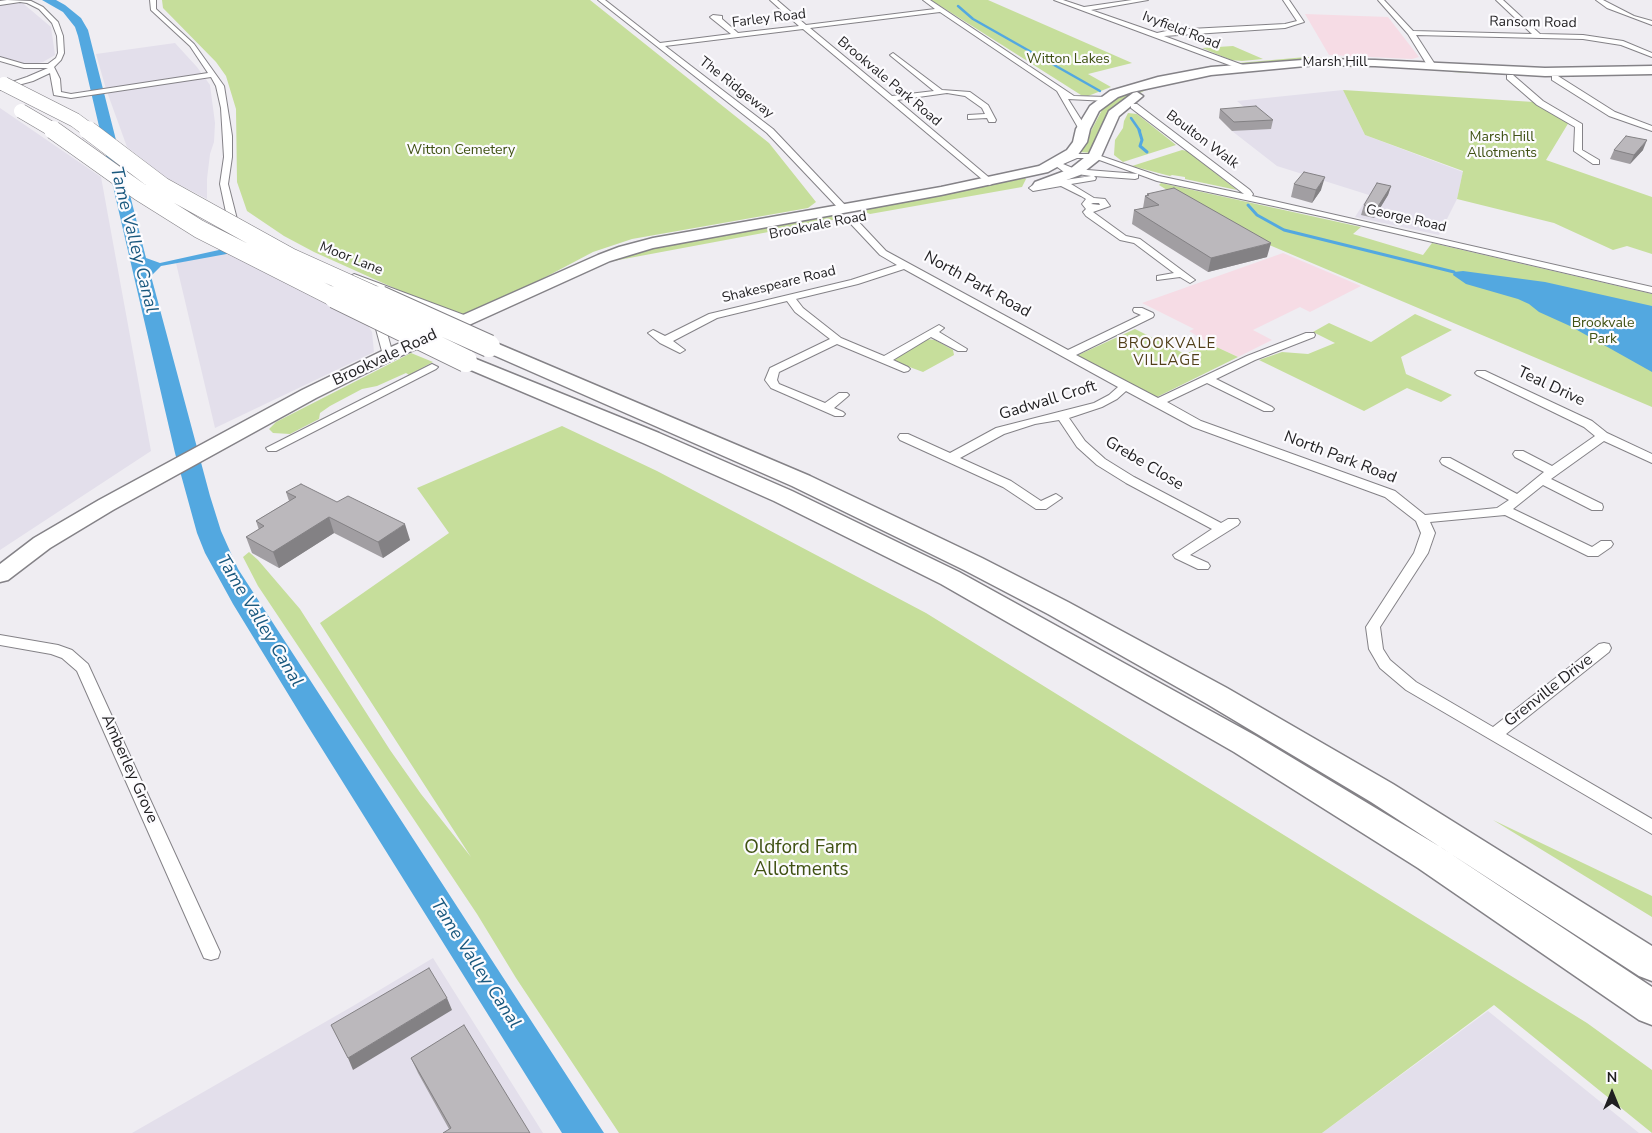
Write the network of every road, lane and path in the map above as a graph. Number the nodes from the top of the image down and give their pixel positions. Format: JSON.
{"nodes":[{"id":1,"x":153,"y":0,"type":"edge"},
{"id":2,"x":601,"y":0,"type":"edge"},
{"id":3,"x":773,"y":0,"type":"edge"},
{"id":4,"x":926,"y":0,"type":"edge"},
{"id":5,"x":1057,"y":0,"type":"edge"},
{"id":6,"x":1144,"y":0,"type":"edge"},
{"id":7,"x":1286,"y":0,"type":"edge"},
{"id":8,"x":1381,"y":0,"type":"edge"},
{"id":9,"x":1499,"y":0,"type":"edge"},
{"id":10,"x":1599,"y":0,"type":"edge"},
{"id":11,"x":0,"y":3,"type":"edge"},
{"id":12,"x":1084,"y":9,"type":"junction"},
{"id":13,"x":941,"y":10,"type":"junction"},
{"id":14,"x":718,"y":19,"type":"dead end"},
{"id":15,"x":1652,"y":23,"type":"edge"},
{"id":16,"x":805,"y":27,"type":"junction"},
{"id":17,"x":1411,"y":33,"type":"junction"},
{"id":18,"x":736,"y":35,"type":"junction"},
{"id":19,"x":1156,"y":35,"type":"junction"},
{"id":20,"x":1537,"y":36,"type":"junction"},
{"id":21,"x":658,"y":44,"type":"junction"},
{"id":22,"x":1652,"y":55,"type":"edge"},
{"id":23,"x":899,"y":56,"type":"dead end"},
{"id":24,"x":0,"y":59,"type":"edge"},
{"id":25,"x":1240,"y":67,"type":"junction"},
{"id":26,"x":51,"y":68,"type":"junction"},
{"id":27,"x":1435,"y":69,"type":"junction"},
{"id":28,"x":1652,"y":70,"type":"edge"},
{"id":29,"x":213,"y":75,"type":"junction"},
{"id":30,"x":1510,"y":77,"type":"junction"},
{"id":31,"x":1652,"y":77,"type":"edge"},
{"id":32,"x":1555,"y":78,"type":"junction"},
{"id":33,"x":50,"y":84,"type":"junction"},
{"id":34,"x":4,"y":87,"type":"edge"},
{"id":35,"x":1057,"y":87,"type":"junction"},
{"id":36,"x":940,"y":92,"type":"junction"},
{"id":37,"x":890,"y":99,"type":"junction"},
{"id":38,"x":1107,"y":99,"type":"junction"},
{"id":39,"x":1134,"y":106,"type":"dead end"},
{"id":40,"x":971,"y":117,"type":"dead end"},
{"id":41,"x":1652,"y":128,"type":"edge"},
{"id":42,"x":1083,"y":129,"type":"junction"},
{"id":43,"x":1104,"y":133,"type":"junction"},
{"id":44,"x":1095,"y":156,"type":"junction"},
{"id":45,"x":1111,"y":162,"type":"junction"},
{"id":46,"x":1596,"y":162,"type":"dead end"},
{"id":47,"x":1056,"y":163,"type":"junction"},
{"id":48,"x":1075,"y":172,"type":"junction"},
{"id":49,"x":1099,"y":173,"type":"junction"},
{"id":50,"x":1110,"y":175,"type":"junction"},
{"id":51,"x":1154,"y":177,"type":"junction"},
{"id":52,"x":1062,"y":183,"type":"junction"},
{"id":53,"x":1027,"y":189,"type":"joint"},
{"id":54,"x":988,"y":193,"type":"junction"},
{"id":55,"x":1246,"y":197,"type":"junction"},
{"id":56,"x":231,"y":211,"type":"junction"},
{"id":57,"x":848,"y":214,"type":"junction"},
{"id":58,"x":905,"y":265,"type":"junction"},
{"id":59,"x":1161,"y":278,"type":"dead end"},
{"id":60,"x":1652,"y":290,"type":"edge"},
{"id":61,"x":790,"y":298,"type":"junction"},
{"id":62,"x":1138,"y":310,"type":"dead end"},
{"id":63,"x":468,"y":320,"type":"junction"},
{"id":64,"x":653,"y":333,"type":"dead end"},
{"id":65,"x":1310,"y":335,"type":"dead end"},
{"id":66,"x":837,"y":340,"type":"junction"},
{"id":67,"x":664,"y":341,"type":"junction"},
{"id":68,"x":962,"y":349,"type":"dead end"},
{"id":69,"x":680,"y":350,"type":"dead end"},
{"id":70,"x":477,"y":354,"type":"junction"},
{"id":71,"x":388,"y":355,"type":"junction"},
{"id":72,"x":1067,"y":355,"type":"junction"},
{"id":73,"x":884,"y":360,"type":"junction"},
{"id":74,"x":432,"y":367,"type":"dead end"},
{"id":75,"x":904,"y":370,"type":"dead end"},
{"id":76,"x":1481,"y":373,"type":"dead end"},
{"id":77,"x":1208,"y":379,"type":"junction"},
{"id":78,"x":1124,"y":386,"type":"junction"},
{"id":79,"x":843,"y":395,"type":"dead end"},
{"id":80,"x":1158,"y":402,"type":"junction"},
{"id":81,"x":826,"y":408,"type":"junction"},
{"id":82,"x":1268,"y":409,"type":"dead end"},
{"id":83,"x":839,"y":414,"type":"dead end"},
{"id":84,"x":1062,"y":416,"type":"junction"},
{"id":85,"x":1604,"y":436,"type":"junction"},
{"id":86,"x":904,"y":437,"type":"dead end"},
{"id":87,"x":272,"y":448,"type":"dead end"},
{"id":88,"x":1519,"y":454,"type":"dead end"},
{"id":89,"x":951,"y":458,"type":"junction"},
{"id":90,"x":1652,"y":460,"type":"edge"},
{"id":91,"x":1446,"y":461,"type":"dead end"},
{"id":92,"x":1554,"y":472,"type":"junction"},
{"id":93,"x":1543,"y":480,"type":"junction"},
{"id":94,"x":1056,"y":498,"type":"dead end"},
{"id":95,"x":1517,"y":499,"type":"junction"},
{"id":96,"x":1597,"y":506,"type":"dead end"},
{"id":97,"x":1506,"y":510,"type":"junction"},
{"id":98,"x":1422,"y":519,"type":"junction"},
{"id":99,"x":1606,"y":544,"type":"dead end"},
{"id":100,"x":1203,"y":566,"type":"dead end"},
{"id":101,"x":0,"y":575,"type":"edge"},
{"id":102,"x":0,"y":640,"type":"edge"},
{"id":103,"x":1604,"y":648,"type":"dead end"},
{"id":104,"x":1494,"y":735,"type":"junction"},
{"id":105,"x":1652,"y":827,"type":"edge"},
{"id":106,"x":211,"y":952,"type":"dead end"},
{"id":107,"x":1652,"y":965,"type":"edge"},
{"id":108,"x":1652,"y":1008,"type":"edge"}],
"edges":[{"from":1,"to":29,"type":"street"},
{"from":2,"to":21,"type":"street","name":"The Ridgeway"},
{"from":3,"to":16,"type":"street","name":"Brookvale Park Road"},
{"from":4,"to":13,"type":"street"},
{"from":5,"to":12,"type":"street","name":"Ivyfield Road"},
{"from":6,"to":12,"type":"street"},
{"from":7,"to":19,"type":"street"},
{"from":8,"to":17,"type":"street"},
{"from":9,"to":20,"type":"street"},
{"from":10,"to":15,"type":"street"},
{"from":11,"to":26,"type":"street"},
{"from":12,"to":19,"type":"street","name":"Ivyfield Road"},
{"from":13,"to":16,"type":"street","name":"Farley Road"},
{"from":13,"to":35,"type":"street"},
{"from":14,"to":18,"type":"street"},
{"from":16,"to":18,"type":"street","name":"Farley Road"},
{"from":16,"to":37,"type":"street","name":"Brookvale Park Road"},
{"from":17,"to":20,"type":"street","name":"Ransom Road"},
{"from":17,"to":27,"type":"street"},
{"from":18,"to":21,"type":"street","name":"Farley Road"},
{"from":19,"to":25,"type":"street","name":"Ivyfield Road"},
{"from":20,"to":22,"type":"street","name":"Ransom Road"},
{"from":21,"to":57,"type":"street","name":"The Ridgeway"},
{"from":23,"to":36,"type":"street"},
{"from":24,"to":26,"type":"street"},
{"from":25,"to":27,"type":"main road","name":"Marsh Hill"},
{"from":25,"to":38,"type":"main road","name":"Marsh Hill"},
{"from":26,"to":33,"type":"street"},
{"from":26,"to":34,"type":"street"},
{"from":27,"to":28,"type":"main road","name":"Marsh Hill"},
{"from":27,"to":30,"type":"main road","name":"Marsh Hill"},
{"from":27,"to":43,"type":"main road","name":"Marsh Hill"},
{"from":29,"to":33,"type":"street"},
{"from":29,"to":56,"type":"street"},
{"from":30,"to":32,"type":"main road","name":"Marsh Hill"},
{"from":30,"to":46,"type":"street"},
{"from":31,"to":32,"type":"main road","name":"Marsh Hill"},
{"from":32,"to":41,"type":"street"},
{"from":33,"to":34,"type":"street"},
{"from":34,"to":70,"type":"highway","bridge":true},
{"from":34,"to":70,"type":"highway","bridge":true},
{"from":35,"to":38,"type":"street"},
{"from":35,"to":42,"type":"street"},
{"from":36,"to":37,"type":"street"},
{"from":36,"to":40,"type":"street"},
{"from":37,"to":54,"type":"street","name":"Brookvale Park Road"},
{"from":38,"to":42,"type":"main road","name":"Marsh Hill"},
{"from":39,"to":55,"type":"street","name":"Boulton Walk"},
{"from":42,"to":47,"type":"main road","name":"Marsh Hill"},
{"from":43,"to":44,"type":"main road","name":"Marsh Hill"},
{"from":43,"to":45,"type":"street"},
{"from":44,"to":45,"type":"street","name":"George Road"},
{"from":44,"to":47,"type":"street","name":"George Road"},
{"from":44,"to":48,"type":"main road","name":"Marsh Hill"},
{"from":45,"to":49,"type":"street"},
{"from":45,"to":51,"type":"street","name":"George Road"},
{"from":47,"to":48,"type":"street","name":"George Road"},
{"from":47,"to":54,"type":"main road","name":"Brookvale Road"},
{"from":48,"to":49,"type":"street","name":"George Road"},
{"from":48,"to":53,"type":"main road"},
{"from":49,"to":50,"type":"street","name":"George Road"},
{"from":50,"to":51,"type":"street","name":"George Road"},
{"from":50,"to":52,"type":"street"},
{"from":51,"to":55,"type":"street","name":"George Road"},
{"from":52,"to":53,"type":"street"},
{"from":52,"to":59,"type":"street"},
{"from":54,"to":57,"type":"main road","name":"Brookvale Road"},
{"from":54,"to":57,"type":"main road","name":"Brookvale Road"},
{"from":55,"to":60,"type":"street","name":"George Road"},
{"from":56,"to":63,"type":"street","name":"Moor Lane"},
{"from":56,"to":71,"type":"street"},
{"from":57,"to":58,"type":"street","name":"North Park Road"},
{"from":57,"to":63,"type":"main road","name":"Brookvale Road"},
{"from":58,"to":61,"type":"street","name":"Shakespeare Road"},
{"from":58,"to":72,"type":"street","name":"North Park Road"},
{"from":61,"to":66,"type":"street"},
{"from":61,"to":67,"type":"street","name":"Shakespeare Road"},
{"from":62,"to":72,"type":"street"},
{"from":63,"to":71,"type":"main road","name":"Brookvale Road"},
{"from":64,"to":67,"type":"street"},
{"from":65,"to":77,"type":"street"},
{"from":66,"to":73,"type":"street"},
{"from":66,"to":81,"type":"street"},
{"from":67,"to":69,"type":"street"},
{"from":68,"to":73,"type":"street"},
{"from":70,"to":107,"type":"highway"},
{"from":70,"to":108,"type":"highway"},
{"from":71,"to":101,"type":"main road","name":"Brookvale Road"},
{"from":72,"to":78,"type":"street","name":"North Park Road"},
{"from":73,"to":75,"type":"street"},
{"from":74,"to":87,"type":"street","name":"Brookvale Road"},
{"from":76,"to":85,"type":"street","name":"Teal Drive"},
{"from":77,"to":80,"type":"street"},
{"from":77,"to":82,"type":"street"},
{"from":78,"to":80,"type":"street","name":"North Park Road"},
{"from":78,"to":84,"type":"street","name":"Gadwall Croft"},
{"from":79,"to":81,"type":"street"},
{"from":80,"to":98,"type":"street","name":"North Park Road"},
{"from":81,"to":83,"type":"street"},
{"from":84,"to":89,"type":"street","name":"Gadwall Croft"},
{"from":84,"to":100,"type":"street","name":"Grebe Close"},
{"from":85,"to":90,"type":"street","name":"Teal Drive"},
{"from":85,"to":92,"type":"street"},
{"from":86,"to":89,"type":"street"},
{"from":88,"to":92,"type":"street"},
{"from":89,"to":94,"type":"street"},
{"from":91,"to":95,"type":"street"},
{"from":92,"to":93,"type":"street"},
{"from":93,"to":95,"type":"street"},
{"from":93,"to":96,"type":"street"},
{"from":95,"to":97,"type":"street"},
{"from":97,"to":98,"type":"street"},
{"from":97,"to":99,"type":"street"},
{"from":98,"to":104,"type":"street"},
{"from":102,"to":106,"type":"street","name":"Amberley Grove"},
{"from":103,"to":104,"type":"street","name":"Grenville Drive"},
{"from":104,"to":105,"type":"street"}]}
